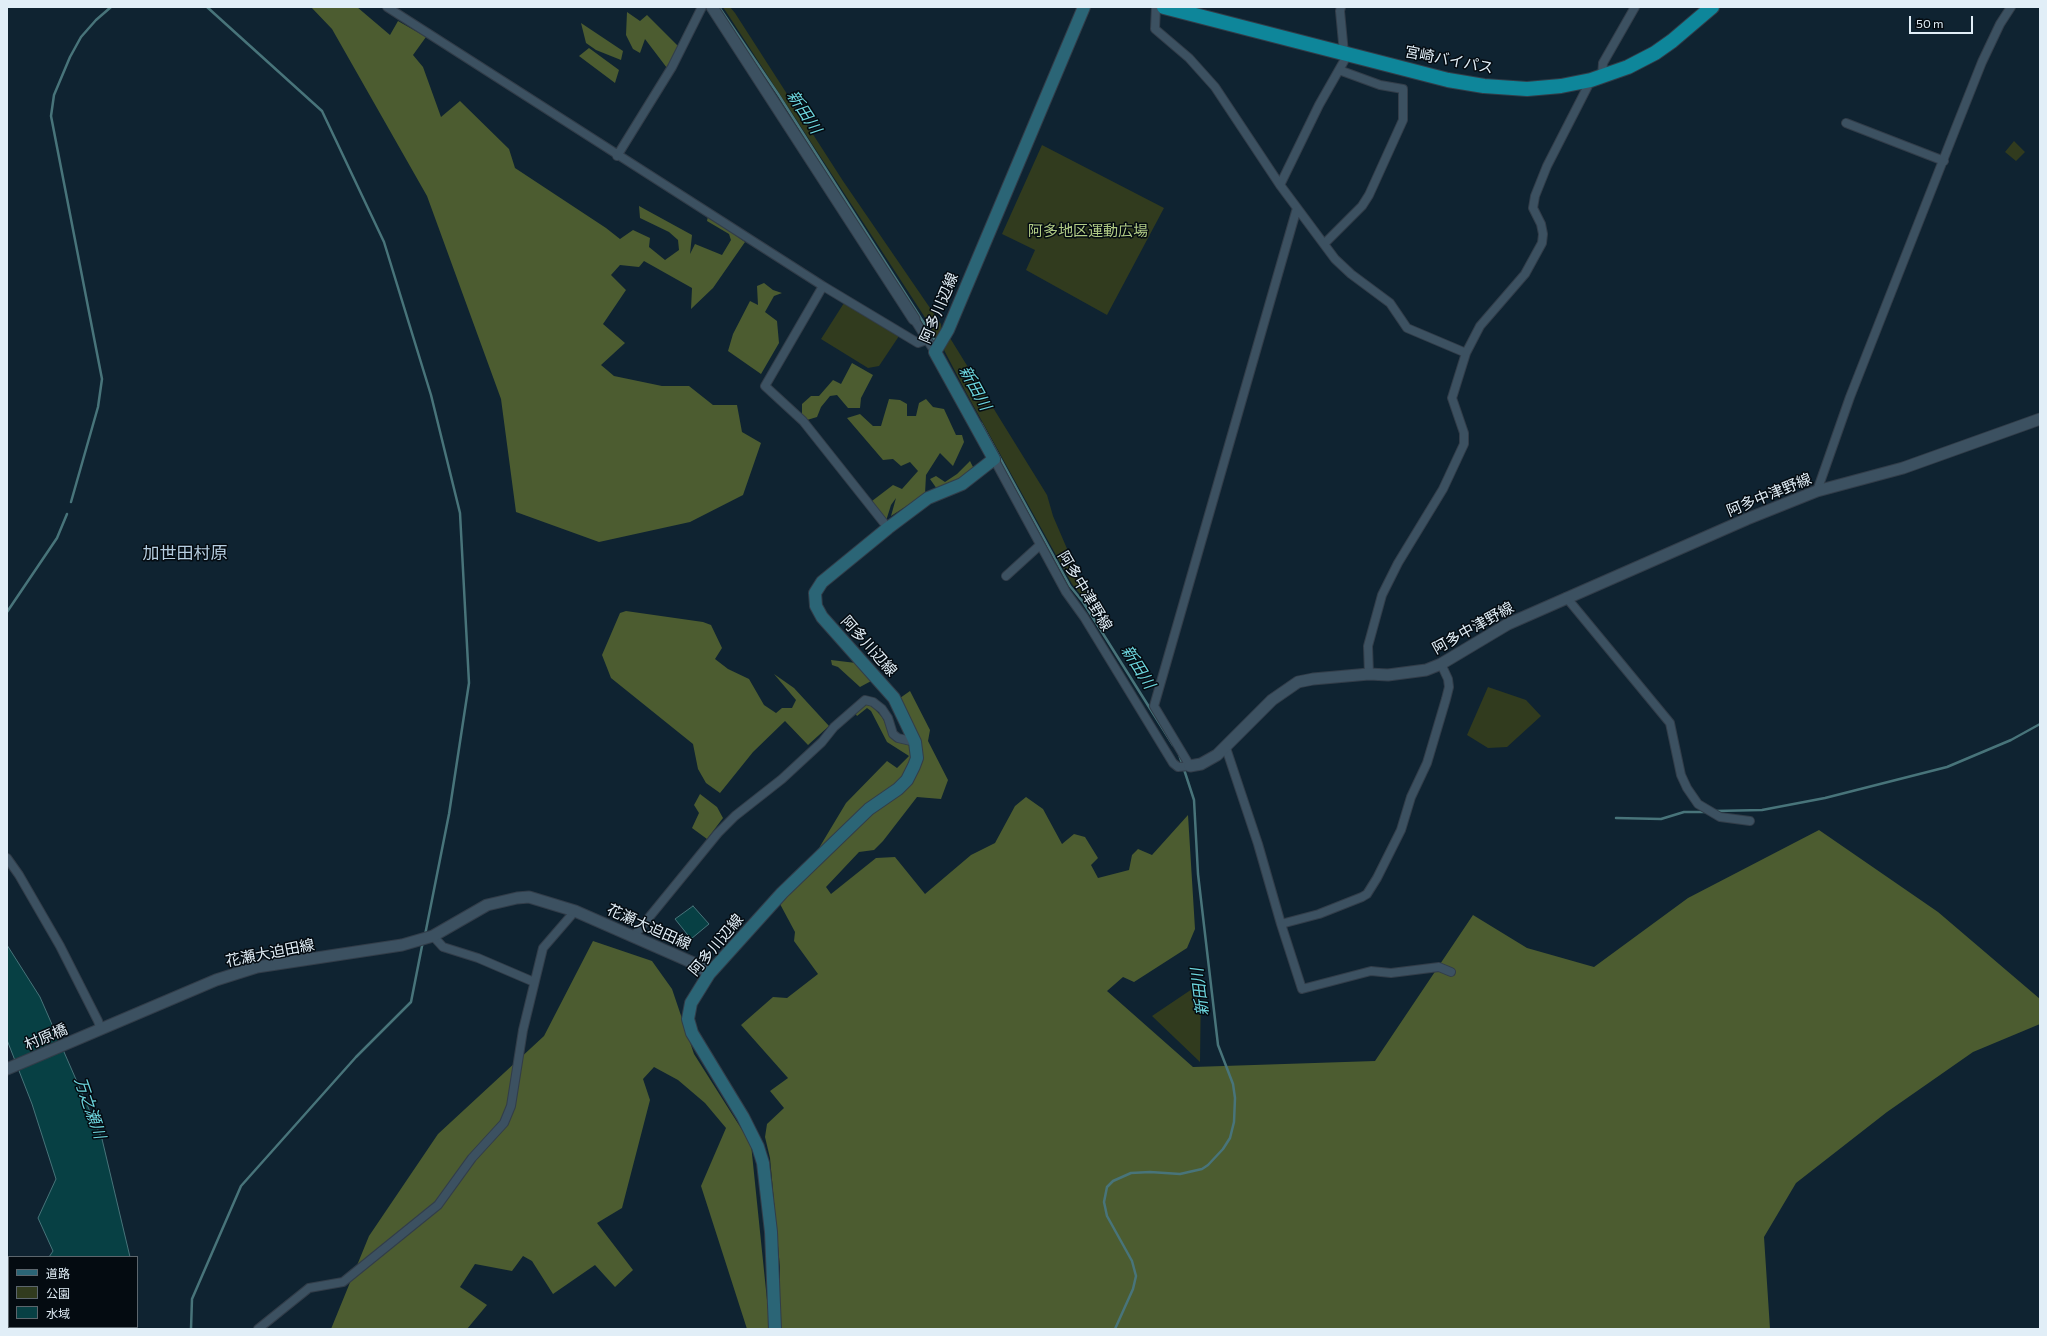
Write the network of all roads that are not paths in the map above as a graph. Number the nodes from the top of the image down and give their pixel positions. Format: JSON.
{"nodes":[{"id":1,"x":386,"y":7,"type":"edge"},
{"id":2,"x":702,"y":7,"type":"edge"},
{"id":3,"x":712,"y":7,"type":"edge"},
{"id":4,"x":1084,"y":7,"type":"edge"},
{"id":5,"x":1156,"y":7,"type":"edge"},
{"id":6,"x":1164,"y":7,"type":"edge"},
{"id":7,"x":1341,"y":7,"type":"edge"},
{"id":8,"x":1635,"y":7,"type":"edge"},
{"id":9,"x":1712,"y":7,"type":"edge"},
{"id":10,"x":2011,"y":7,"type":"edge"},
{"id":11,"x":1346,"y":54,"type":"junction"},
{"id":12,"x":1339,"y":70,"type":"junction"},
{"id":13,"x":1597,"y":78,"type":"junction"},
{"id":14,"x":1846,"y":123,"type":"dead end"},
{"id":15,"x":617,"y":156,"type":"junction"},
{"id":16,"x":1944,"y":161,"type":"junction"},
{"id":17,"x":1280,"y":185,"type":"junction"},
{"id":18,"x":1296,"y":208,"type":"junction"},
{"id":19,"x":1324,"y":244,"type":"junction"},
{"id":20,"x":823,"y":286,"type":"junction"},
{"id":21,"x":914,"y":319,"type":"joint"},
{"id":22,"x":927,"y":340,"type":"junction"},
{"id":23,"x":938,"y":349,"type":"junction"},
{"id":24,"x":1466,"y":353,"type":"junction"},
{"id":25,"x":2040,"y":419,"type":"edge"},
{"id":26,"x":994,"y":459,"type":"junction"},
{"id":27,"x":1817,"y":491,"type":"junction"},
{"id":28,"x":888,"y":528,"type":"junction"},
{"id":29,"x":1040,"y":545,"type":"junction"},
{"id":30,"x":1006,"y":576,"type":"dead end"},
{"id":31,"x":1566,"y":598,"type":"junction"},
{"id":32,"x":1441,"y":664,"type":"junction"},
{"id":33,"x":1369,"y":674,"type":"junction"},
{"id":34,"x":915,"y":742,"type":"junction"},
{"id":35,"x":1226,"y":748,"type":"junction"},
{"id":36,"x":1186,"y":767,"type":"junction"},
{"id":37,"x":1750,"y":821,"type":"dead end"},
{"id":38,"x":7,"y":858,"type":"edge"},
{"id":39,"x":575,"y":911,"type":"junction"},
{"id":40,"x":1281,"y":924,"type":"junction"},
{"id":41,"x":433,"y":936,"type":"junction"},
{"id":42,"x":633,"y":937,"type":"junction"},
{"id":43,"x":1451,"y":972,"type":"dead end"},
{"id":44,"x":709,"y":974,"type":"junction"},
{"id":45,"x":534,"y":982,"type":"junction"},
{"id":46,"x":99,"y":1031,"type":"junction"},
{"id":47,"x":7,"y":1069,"type":"edge"},
{"id":48,"x":258,"y":1329,"type":"edge"},
{"id":49,"x":775,"y":1329,"type":"edge"}],
"edges":[{"from":1,"to":15,"type":"street"},
{"from":2,"to":15,"type":"street"},
{"from":3,"to":21,"type":"street"},
{"from":4,"to":23,"type":"main road","name":"阿多川辺線"},
{"from":5,"to":17,"type":"street"},
{"from":6,"to":11,"type":"highway","name":"宮崎バイパス"},
{"from":7,"to":11,"type":"street"},
{"from":8,"to":13,"type":"street"},
{"from":9,"to":13,"type":"highway","name":"宮崎バイパス"},
{"from":10,"to":16,"type":"street"},
{"from":11,"to":12,"type":"street"},
{"from":11,"to":13,"type":"highway","name":"宮崎バイパス"},
{"from":12,"to":17,"type":"street"},
{"from":12,"to":19,"type":"street"},
{"from":13,"to":24,"type":"street"},
{"from":14,"to":16,"type":"street"},
{"from":15,"to":20,"type":"street"},
{"from":16,"to":27,"type":"street"},
{"from":17,"to":18,"type":"street"},
{"from":18,"to":19,"type":"street"},
{"from":18,"to":36,"type":"street"},
{"from":19,"to":24,"type":"street"},
{"from":20,"to":22,"type":"street"},
{"from":20,"to":28,"type":"street"},
{"from":21,"to":22,"type":"street"},
{"from":22,"to":23,"type":"street"},
{"from":23,"to":26,"type":"main road","name":"阿多川辺線"},
{"from":24,"to":33,"type":"street"},
{"from":25,"to":27,"type":"street","name":"阿多中津野線"},
{"from":26,"to":28,"type":"main road","name":"阿多川辺線"},
{"from":26,"to":29,"type":"street","name":"阿多中津野線"},
{"from":27,"to":31,"type":"street","name":"阿多中津野線"},
{"from":28,"to":34,"type":"main road","name":"阿多川辺線"},
{"from":29,"to":30,"type":"street"},
{"from":29,"to":36,"type":"street","name":"阿多中津野線"},
{"from":31,"to":32,"type":"street","name":"阿多中津野線"},
{"from":31,"to":37,"type":"street"},
{"from":32,"to":33,"type":"street","name":"阿多中津野線"},
{"from":32,"to":40,"type":"street"},
{"from":33,"to":35,"type":"street","name":"阿多中津野線"},
{"from":34,"to":42,"type":"street"},
{"from":34,"to":44,"type":"main road","name":"阿多川辺線"},
{"from":35,"to":36,"type":"street","name":"阿多中津野線"},
{"from":35,"to":40,"type":"street"},
{"from":38,"to":46,"type":"street"},
{"from":39,"to":41,"type":"street","name":"花瀬大迫田線"},
{"from":39,"to":42,"type":"street","name":"花瀬大迫田線"},
{"from":39,"to":45,"type":"street"},
{"from":40,"to":43,"type":"street"},
{"from":41,"to":45,"type":"street"},
{"from":41,"to":46,"type":"street","name":"花瀬大迫田線"},
{"from":42,"to":44,"type":"street","name":"花瀬大迫田線"},
{"from":44,"to":49,"type":"main road","name":"阿多川辺線"},
{"from":45,"to":48,"type":"street"},
{"from":46,"to":47,"type":"street","name":"村原橋"}]}
